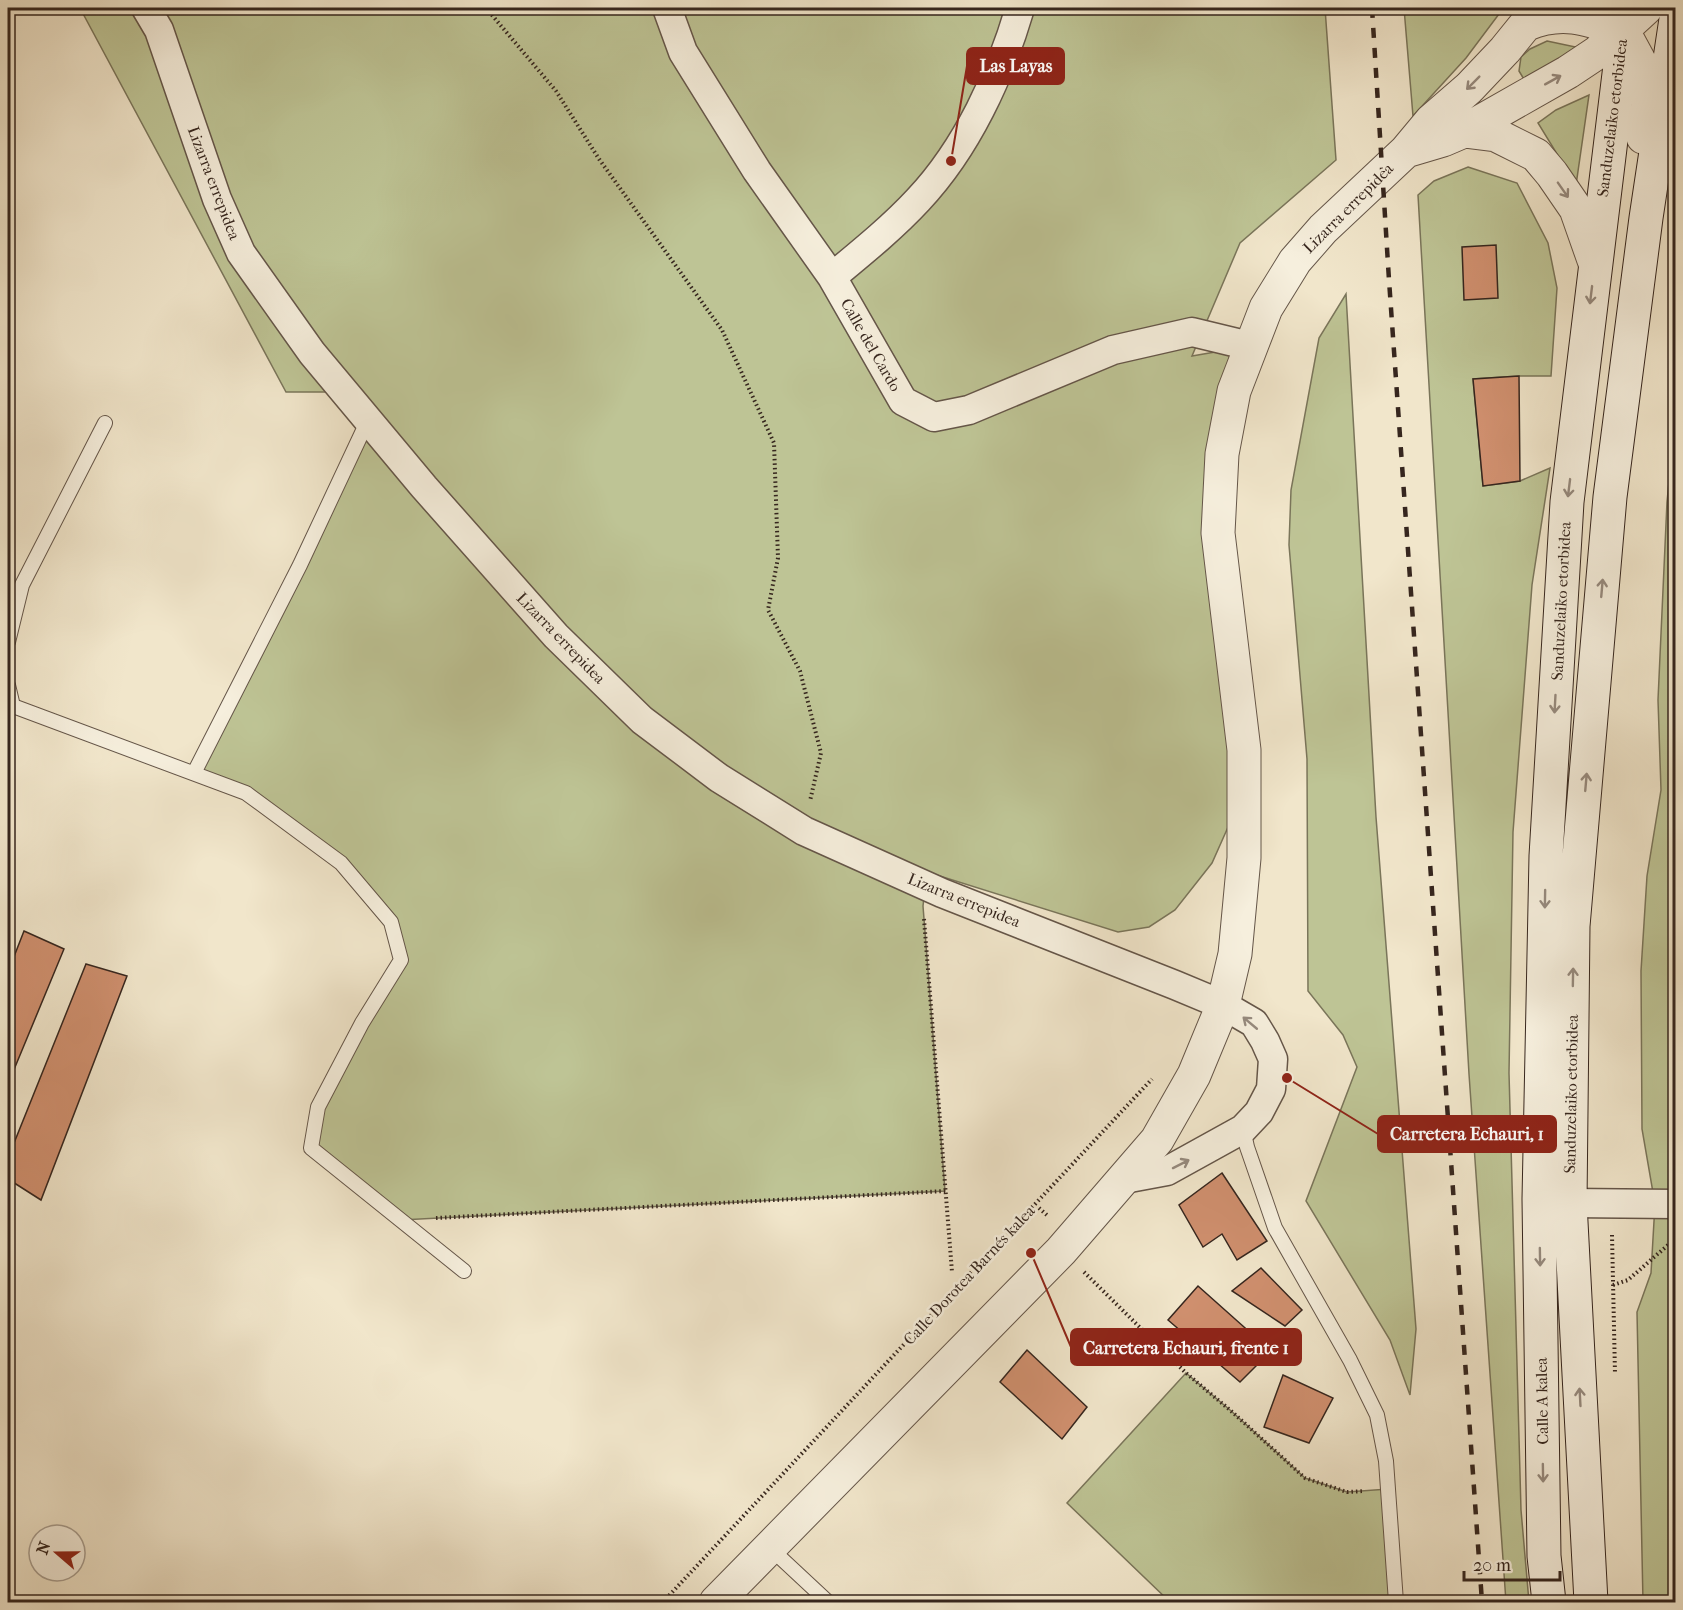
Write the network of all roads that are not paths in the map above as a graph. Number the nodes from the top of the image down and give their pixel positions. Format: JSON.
{"nodes":[{"id":1,"x":146,"y":8,"type":"edge"},
{"id":2,"x":667,"y":8,"type":"edge"},
{"id":3,"x":1020,"y":8,"type":"edge"},
{"id":4,"x":1646,"y":8,"type":"edge"},
{"id":5,"x":1533,"y":16,"type":"edge"},
{"id":6,"x":1676,"y":19,"type":"edge"},
{"id":7,"x":1625,"y":20,"type":"edge"},
{"id":8,"x":1505,"y":50,"type":"junction"},
{"id":9,"x":1514,"y":102,"type":"junction"},
{"id":10,"x":1464,"y":131,"type":"junction"},
{"id":11,"x":1406,"y":151,"type":"junction"},
{"id":12,"x":1536,"y":154,"type":"junction"},
{"id":13,"x":1595,"y":263,"type":"junction"},
{"id":14,"x":832,"y":277,"type":"junction"},
{"id":15,"x":1250,"y":346,"type":"junction"},
{"id":16,"x":368,"y":420,"type":"junction"},
{"id":17,"x":105,"y":423,"type":"dead end"},
{"id":18,"x":1618,"y":436,"type":"junction"},
{"id":19,"x":8,"y":642,"type":"edge"},
{"id":20,"x":8,"y":685,"type":"edge"},
{"id":21,"x":194,"y":773,"type":"junction"},
{"id":22,"x":1222,"y":1005,"type":"junction"},
{"id":23,"x":1243,"y":1129,"type":"junction"},
{"id":24,"x":1125,"y":1179,"type":"junction"},
{"id":25,"x":1555,"y":1201,"type":"junction"},
{"id":26,"x":1676,"y":1204,"type":"edge"},
{"id":27,"x":465,"y":1271,"type":"dead end"},
{"id":28,"x":769,"y":1547,"type":"junction"},
{"id":29,"x":716,"y":1602,"type":"edge"},
{"id":30,"x":828,"y":1602,"type":"edge"},
{"id":31,"x":1396,"y":1602,"type":"edge"},
{"id":32,"x":1549,"y":1602,"type":"edge"},
{"id":33,"x":1591,"y":1602,"type":"edge"}],
"edges":[{"from":1,"to":16,"type":"street","name":"Lizarra errepidea"},
{"from":2,"to":14,"type":"street","name":"Calle del Cardo"},
{"from":3,"to":14,"type":"street"},
{"from":4,"to":7,"type":"main road","name":"Lizarra errepidea"},
{"from":5,"to":7,"type":"main road","name":"Lizarra errepidea"},
{"from":5,"to":8,"type":"main road","name":"Lizarra errepidea"},
{"from":6,"to":18,"type":"main road","name":"Sanduzelaiko etorbidea"},
{"from":9,"to":7,"type":"main road","name":"Lizarra errepidea","one_way":true},
{"from":7,"to":13,"type":"main road","name":"Sanduzelaiko etorbidea"},
{"from":7,"to":18,"type":"main road"},
{"from":8,"to":9,"type":"main road","name":"Lizarra errepidea"},
{"from":8,"to":11,"type":"main road","name":"Lizarra errepidea","one_way":true},
{"from":9,"to":10,"type":"main road","name":"Lizarra errepidea"},
{"from":9,"to":12,"type":"main road","name":"Lizarra errepidea"},
{"from":10,"to":11,"type":"main road","name":"Lizarra errepidea"},
{"from":10,"to":12,"type":"main road","name":"Lizarra errepidea"},
{"from":11,"to":15,"type":"main road","name":"Lizarra errepidea"},
{"from":12,"to":13,"type":"main road","name":"Lizarra errepidea","one_way":true},
{"from":13,"to":25,"type":"main road","name":"Sanduzelaiko etorbidea","one_way":true},
{"from":14,"to":15,"type":"street","name":"Calle del Cardo"},
{"from":15,"to":22,"type":"main road","name":"Lizarra errepidea"},
{"from":16,"to":21,"type":"lane"},
{"from":16,"to":22,"type":"street","name":"Lizarra errepidea"},
{"from":17,"to":19,"type":"lane"},
{"from":25,"to":18,"type":"main road","name":"Sanduzelaiko etorbidea","one_way":true},
{"from":20,"to":21,"type":"lane"},
{"from":21,"to":27,"type":"lane"},
{"from":23,"to":22,"type":"street","name":"Lizarra errepidea","one_way":true},
{"from":22,"to":24,"type":"main road","name":"Lizarra errepidea"},
{"from":24,"to":23,"type":"street","name":"Lizarra errepidea","one_way":true},
{"from":23,"to":31,"type":"lane"},
{"from":24,"to":28,"type":"main road"},
{"from":25,"to":26,"type":"street"},
{"from":25,"to":32,"type":"main road","name":"Calle A kalea","one_way":true},
{"from":33,"to":25,"type":"main road","one_way":true},
{"from":28,"to":29,"type":"main road"},
{"from":28,"to":30,"type":"lane"}]}
